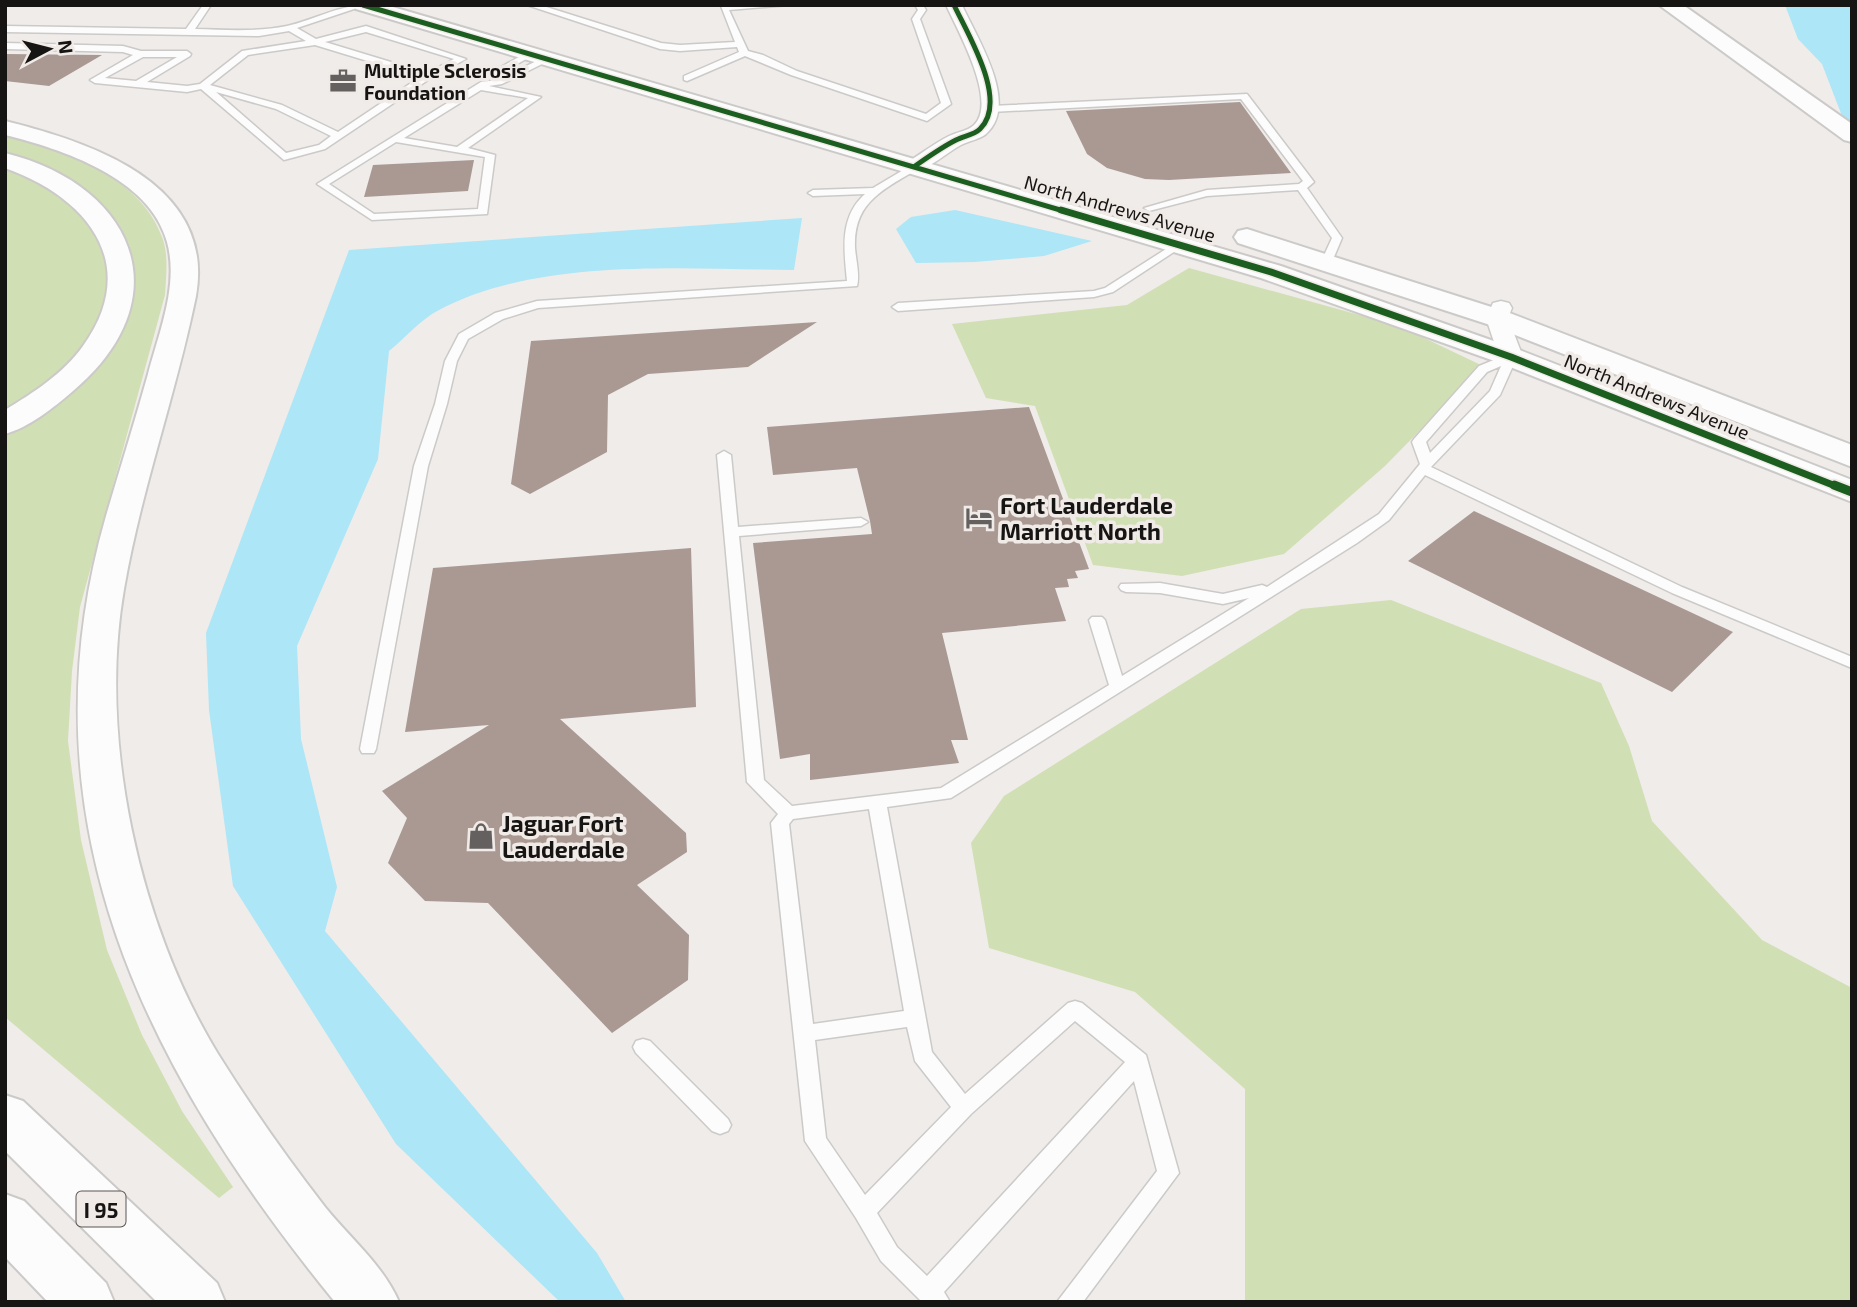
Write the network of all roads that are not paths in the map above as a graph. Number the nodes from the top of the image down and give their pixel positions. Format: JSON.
{"nodes":[{"id":1,"x":207,"y":5,"type":"edge"},
{"id":2,"x":362,"y":5,"type":"edge"},
{"id":3,"x":430,"y":5,"type":"edge"},
{"id":4,"x":531,"y":5,"type":"edge"},
{"id":5,"x":785,"y":5,"type":"edge"},
{"id":6,"x":919,"y":5,"type":"edge"},
{"id":7,"x":954,"y":5,"type":"edge"},
{"id":8,"x":1669,"y":5,"type":"edge"},
{"id":9,"x":1704,"y":5,"type":"edge"},
{"id":10,"x":543,"y":7,"type":"edge"},
{"id":11,"x":1727,"y":21,"type":"dead end"},
{"id":12,"x":290,"y":28,"type":"junction"},
{"id":13,"x":5,"y":29,"type":"edge"},
{"id":14,"x":149,"y":31,"type":"junction"},
{"id":15,"x":188,"y":33,"type":"junction"},
{"id":16,"x":315,"y":43,"type":"junction"},
{"id":17,"x":5,"y":46,"type":"edge"},
{"id":18,"x":743,"y":48,"type":"junction"},
{"id":19,"x":123,"y":49,"type":"junction"},
{"id":20,"x":141,"y":54,"type":"junction"},
{"id":21,"x":541,"y":56,"type":"junction"},
{"id":22,"x":428,"y":76,"type":"junction"},
{"id":23,"x":687,"y":78,"type":"junction"},
{"id":24,"x":138,"y":84,"type":"junction"},
{"id":25,"x":481,"y":85,"type":"junction"},
{"id":26,"x":203,"y":86,"type":"junction"},
{"id":27,"x":991,"y":109,"type":"junction"},
{"id":28,"x":838,"y":120,"type":"dead end"},
{"id":29,"x":5,"y":128,"type":"edge"},
{"id":30,"x":1852,"y":135,"type":"edge"},
{"id":31,"x":338,"y":136,"type":"junction"},
{"id":32,"x":394,"y":139,"type":"junction"},
{"id":33,"x":942,"y":149,"type":"junction"},
{"id":34,"x":459,"y":150,"type":"junction"},
{"id":35,"x":505,"y":154,"type":"dead end"},
{"id":36,"x":915,"y":154,"type":"junction"},
{"id":37,"x":490,"y":155,"type":"junction"},
{"id":38,"x":967,"y":157,"type":"dead end"},
{"id":39,"x":5,"y":160,"type":"edge"},
{"id":40,"x":1301,"y":187,"type":"junction"},
{"id":41,"x":875,"y":191,"type":"junction"},
{"id":42,"x":813,"y":193,"type":"dead end"},
{"id":43,"x":1123,"y":201,"type":"dead end"},
{"id":44,"x":1149,"y":208,"type":"junction"},
{"id":45,"x":1223,"y":230,"type":"dead end"},
{"id":46,"x":1190,"y":233,"type":"junction"},
{"id":47,"x":1327,"y":262,"type":"junction"},
{"id":48,"x":898,"y":307,"type":"dead end"},
{"id":49,"x":1499,"y":313,"type":"junction"},
{"id":50,"x":1511,"y":357,"type":"junction"},
{"id":51,"x":5,"y":424,"type":"edge"},
{"id":52,"x":724,"y":455,"type":"dead end"},
{"id":53,"x":1852,"y":457,"type":"edge"},
{"id":54,"x":1426,"y":467,"type":"junction"},
{"id":55,"x":1852,"y":492,"type":"edge"},
{"id":56,"x":861,"y":522,"type":"dead end"},
{"id":57,"x":732,"y":532,"type":"junction"},
{"id":58,"x":1126,"y":587,"type":"dead end"},
{"id":59,"x":1275,"y":587,"type":"junction"},
{"id":60,"x":1097,"y":620,"type":"dead end"},
{"id":61,"x":1852,"y":663,"type":"edge"},
{"id":62,"x":1117,"y":686,"type":"junction"},
{"id":63,"x":368,"y":749,"type":"dead end"},
{"id":64,"x":877,"y":803,"type":"junction"},
{"id":65,"x":788,"y":813,"type":"junction"},
{"id":66,"x":915,"y":1018,"type":"junction"},
{"id":67,"x":804,"y":1033,"type":"junction"},
{"id":68,"x":643,"y":1046,"type":"dead end"},
{"id":69,"x":1139,"y":1061,"type":"junction"},
{"id":70,"x":964,"y":1108,"type":"junction"},
{"id":71,"x":5,"y":1117,"type":"edge"},
{"id":72,"x":720,"y":1125,"type":"dead end"},
{"id":73,"x":864,"y":1211,"type":"junction"},
{"id":74,"x":5,"y":1219,"type":"edge"},
{"id":75,"x":933,"y":1297,"type":"edge"},
{"id":76,"x":86,"y":1302,"type":"edge"},
{"id":77,"x":197,"y":1302,"type":"edge"},
{"id":78,"x":371,"y":1302,"type":"edge"},
{"id":79,"x":1069,"y":1302,"type":"edge"}],
"edges":[{"from":1,"to":15,"type":"lane"},
{"from":2,"to":12,"type":"lane"},
{"from":2,"to":21,"type":"main road","name":"North Andrews Avenue"},
{"from":3,"to":23,"type":"main road"},
{"from":4,"to":10,"type":"lane"},
{"from":5,"to":18,"type":"lane"},
{"from":6,"to":18,"type":"lane"},
{"from":7,"to":27,"type":"street"},
{"from":8,"to":30,"type":"main road"},
{"from":9,"to":11,"type":"main road"},
{"from":10,"to":18,"type":"lane"},
{"from":12,"to":15,"type":"lane"},
{"from":12,"to":16,"type":"lane"},
{"from":13,"to":14,"type":"lane"},
{"from":14,"to":15,"type":"lane"},
{"from":14,"to":19,"type":"lane"},
{"from":16,"to":22,"type":"lane"},
{"from":16,"to":22,"type":"lane"},
{"from":16,"to":26,"type":"lane"},
{"from":17,"to":19,"type":"lane"},
{"from":18,"to":23,"type":"lane"},
{"from":19,"to":20,"type":"lane"},
{"from":20,"to":24,"type":"lane"},
{"from":20,"to":24,"type":"lane"},
{"from":21,"to":25,"type":"lane"},
{"from":21,"to":25,"type":"lane"},
{"from":21,"to":36,"type":"main road","name":"North Andrews Avenue"},
{"from":22,"to":31,"type":"lane"},
{"from":23,"to":28,"type":"main road"},
{"from":24,"to":26,"type":"lane"},
{"from":25,"to":32,"type":"lane"},
{"from":25,"to":34,"type":"lane"},
{"from":26,"to":31,"type":"lane"},
{"from":26,"to":31,"type":"lane"},
{"from":27,"to":33,"type":"street"},
{"from":27,"to":40,"type":"lane"},
{"from":29,"to":78,"type":"main road"},
{"from":32,"to":34,"type":"lane"},
{"from":32,"to":37,"type":"lane"},
{"from":33,"to":36,"type":"main road","name":"North Andrews Avenue"},
{"from":33,"to":38,"type":"main road","name":"North Andrews Avenue"},
{"from":34,"to":37,"type":"lane"},
{"from":35,"to":37,"type":"lane"},
{"from":36,"to":41,"type":"lane"},
{"from":36,"to":46,"type":"main road","name":"North Andrews Avenue"},
{"from":39,"to":51,"type":"main road"},
{"from":40,"to":44,"type":"lane"},
{"from":40,"to":47,"type":"lane"},
{"from":41,"to":42,"type":"lane"},
{"from":41,"to":63,"type":"lane"},
{"from":43,"to":44,"type":"main road","name":"North Andrews Avenue"},
{"from":44,"to":46,"type":"main road","name":"North Andrews Avenue"},
{"from":45,"to":47,"type":"main road","name":"North Andrews Avenue"},
{"from":46,"to":48,"type":"lane"},
{"from":46,"to":50,"type":"main road","name":"North Andrews Avenue"},
{"from":47,"to":49,"type":"main road","name":"North Andrews Avenue"},
{"from":49,"to":50,"type":"street"},
{"from":49,"to":53,"type":"main road","name":"North Andrews Avenue"},
{"from":50,"to":54,"type":"lane"},
{"from":50,"to":54,"type":"lane"},
{"from":50,"to":55,"type":"main road","name":"North Andrews Avenue"},
{"from":52,"to":57,"type":"lane"},
{"from":54,"to":59,"type":"lane"},
{"from":54,"to":61,"type":"lane"},
{"from":56,"to":57,"type":"lane"},
{"from":57,"to":65,"type":"lane"},
{"from":58,"to":59,"type":"lane"},
{"from":59,"to":62,"type":"lane"},
{"from":60,"to":62,"type":"lane"},
{"from":62,"to":64,"type":"lane"},
{"from":64,"to":65,"type":"lane"},
{"from":64,"to":66,"type":"lane"},
{"from":65,"to":67,"type":"lane"},
{"from":66,"to":67,"type":"lane"},
{"from":66,"to":70,"type":"lane"},
{"from":67,"to":73,"type":"lane"},
{"from":68,"to":72,"type":"lane"},
{"from":69,"to":70,"type":"lane"},
{"from":69,"to":75,"type":"lane"},
{"from":69,"to":79,"type":"lane"},
{"from":70,"to":73,"type":"lane"},
{"from":71,"to":77,"type":"main road","number":"I 95"},
{"from":73,"to":75,"type":"lane"},
{"from":74,"to":76,"type":"main road"}]}
